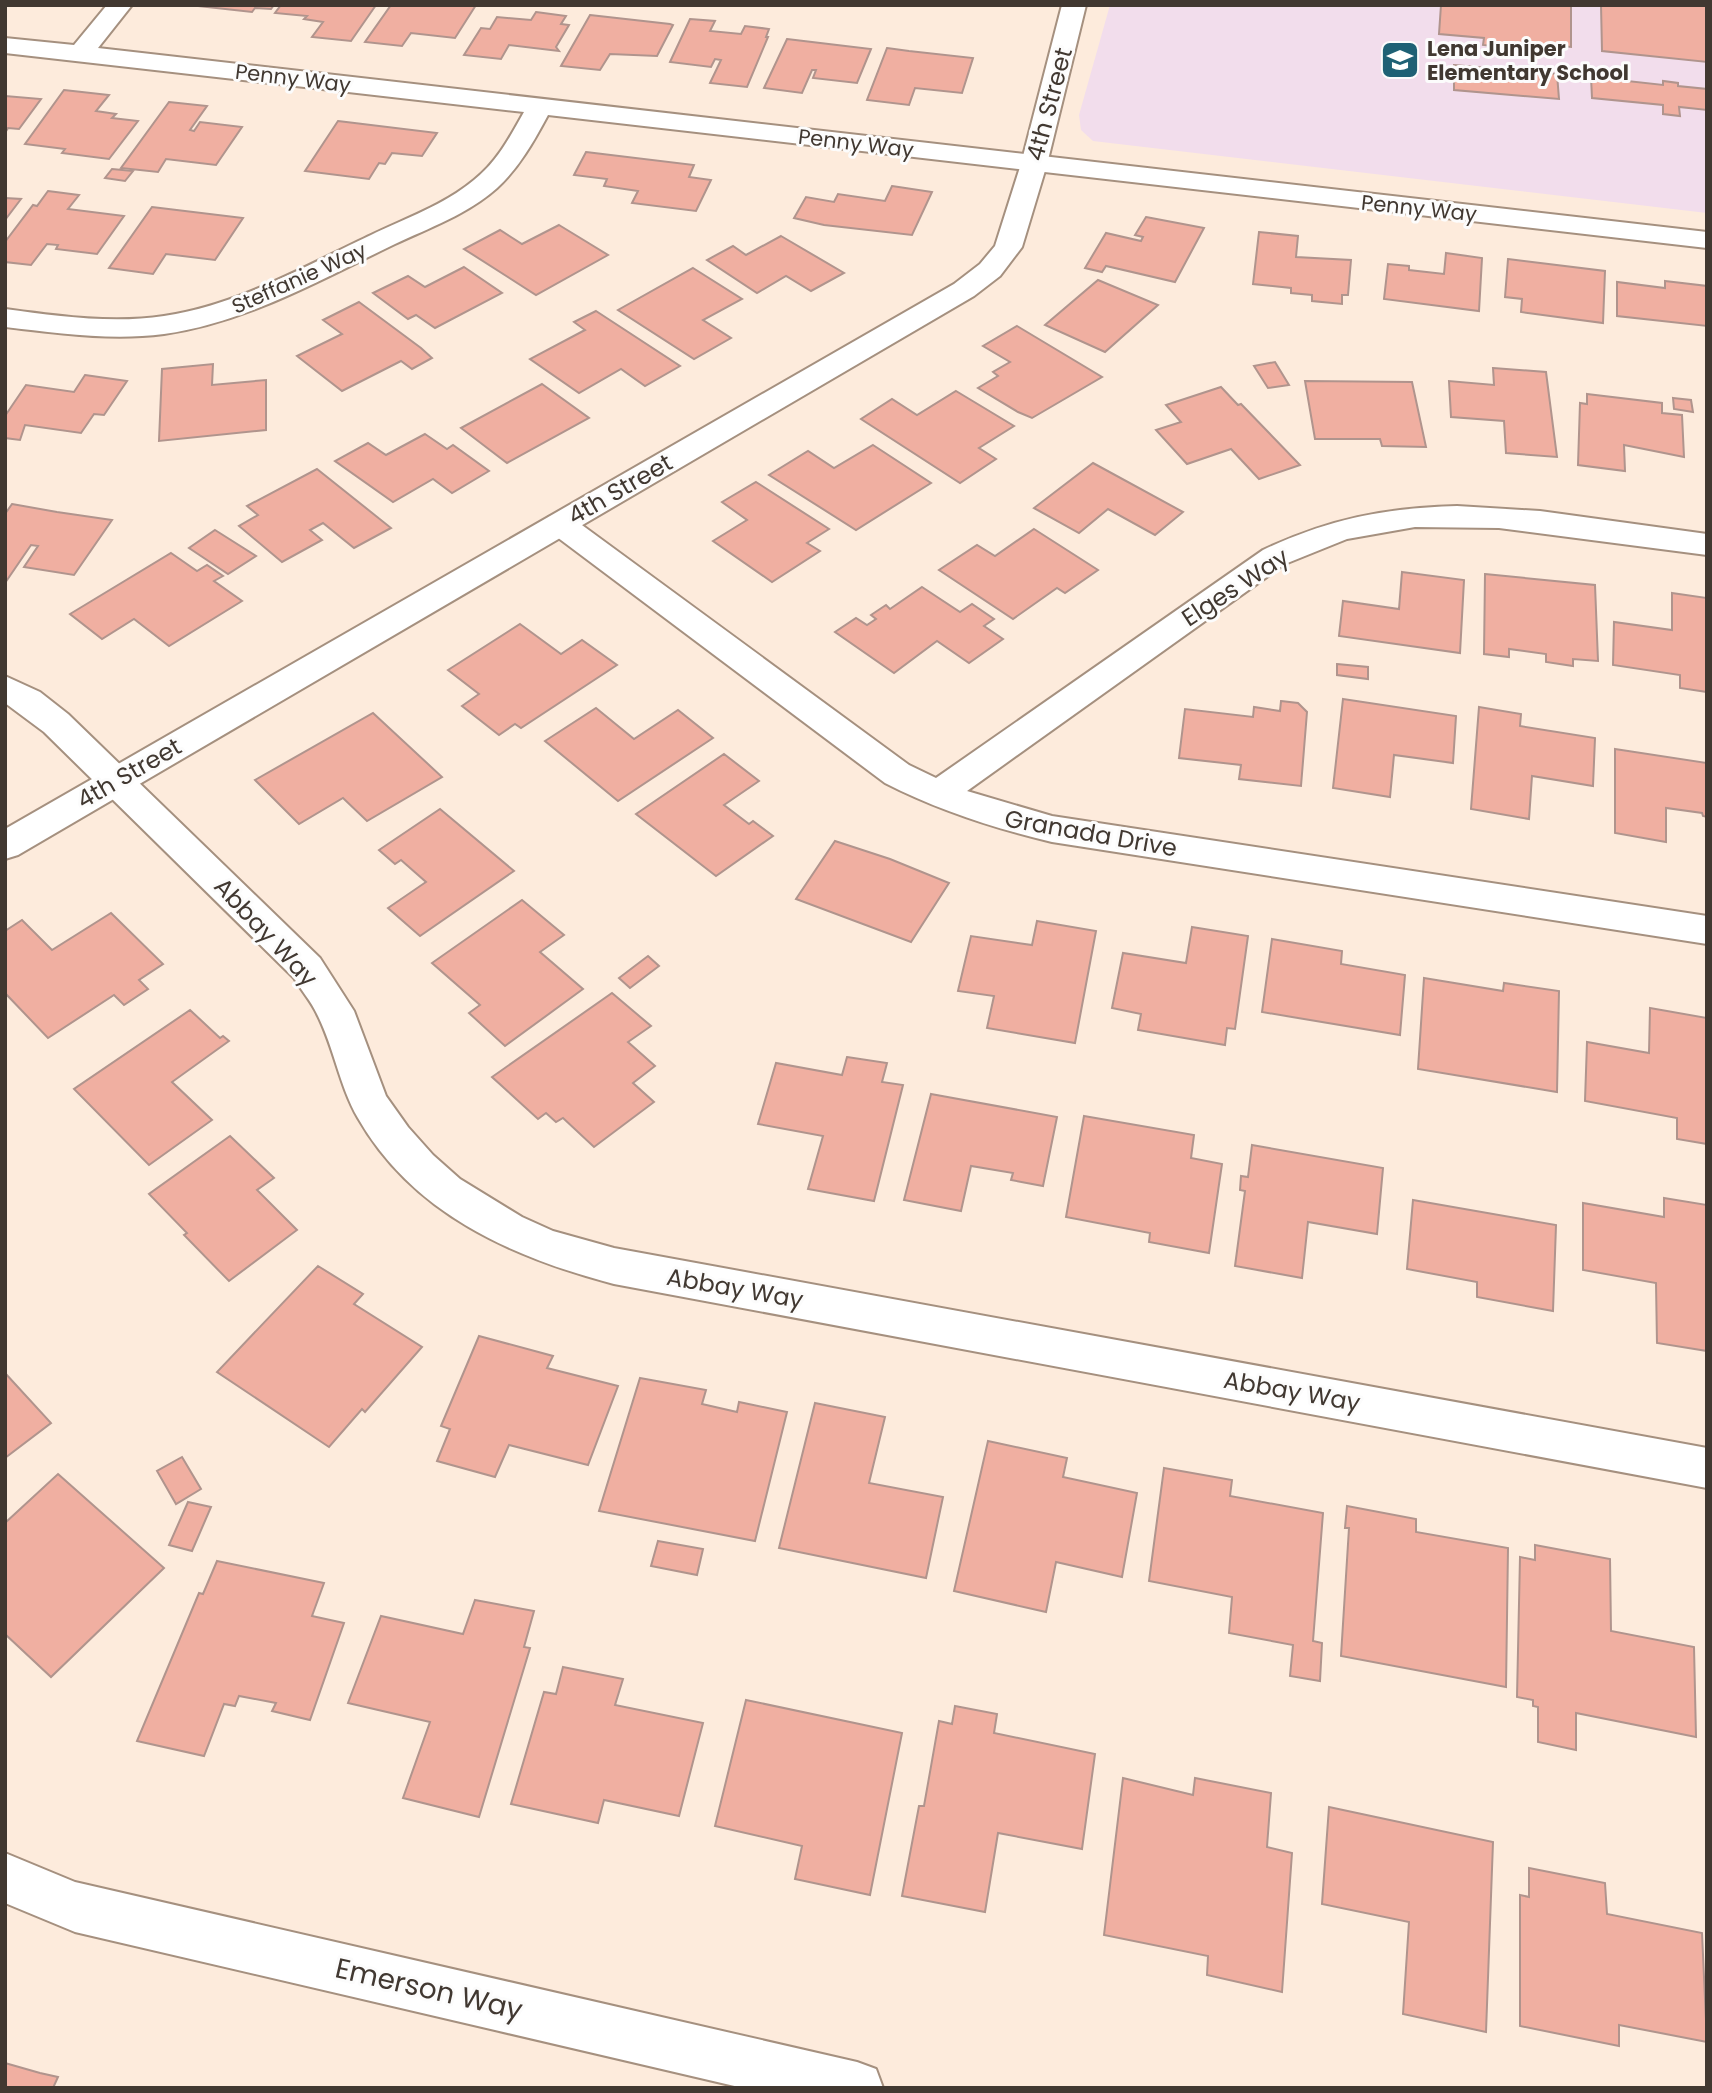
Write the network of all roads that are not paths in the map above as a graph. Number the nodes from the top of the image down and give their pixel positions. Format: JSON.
{"nodes":[{"id":1,"x":120,"y":5,"type":"edge"},
{"id":2,"x":1074,"y":5,"type":"edge"},
{"id":3,"x":5,"y":45,"type":"edge"},
{"id":4,"x":81,"y":54,"type":"junction"},
{"id":5,"x":540,"y":107,"type":"junction"},
{"id":6,"x":1034,"y":164,"type":"junction"},
{"id":7,"x":1707,"y":240,"type":"edge"},
{"id":8,"x":5,"y":318,"type":"edge"},
{"id":9,"x":560,"y":524,"type":"junction"},
{"id":10,"x":1707,"y":544,"type":"edge"},
{"id":11,"x":5,"y":688,"type":"edge"},
{"id":12,"x":116,"y":781,"type":"junction"},
{"id":13,"x":937,"y":795,"type":"junction"},
{"id":14,"x":5,"y":846,"type":"edge"},
{"id":15,"x":1707,"y":930,"type":"edge"},
{"id":16,"x":1707,"y":1468,"type":"edge"},
{"id":17,"x":5,"y":1878,"type":"edge"},
{"id":18,"x":857,"y":2088,"type":"edge"}],
"edges":[{"from":1,"to":4,"type":"street"},
{"from":2,"to":6,"type":"street","name":"4th Street"},
{"from":3,"to":4,"type":"street","name":"Penny Way"},
{"from":4,"to":5,"type":"street","name":"Penny Way"},
{"from":5,"to":6,"type":"street","name":"Penny Way"},
{"from":5,"to":8,"type":"street","name":"Steffanie Way"},
{"from":6,"to":7,"type":"street","name":"Penny Way"},
{"from":6,"to":9,"type":"street","name":"4th Street"},
{"from":9,"to":12,"type":"street","name":"4th Street"},
{"from":9,"to":13,"type":"street","name":"Granada Drive"},
{"from":10,"to":13,"type":"street","name":"Elges Way"},
{"from":11,"to":12,"type":"street","name":"Abbay Way"},
{"from":12,"to":14,"type":"street","name":"4th Street"},
{"from":12,"to":16,"type":"street","name":"Abbay Way"},
{"from":13,"to":15,"type":"street","name":"Granada Drive"},
{"from":17,"to":18,"type":"street","name":"Emerson Way"}]}
